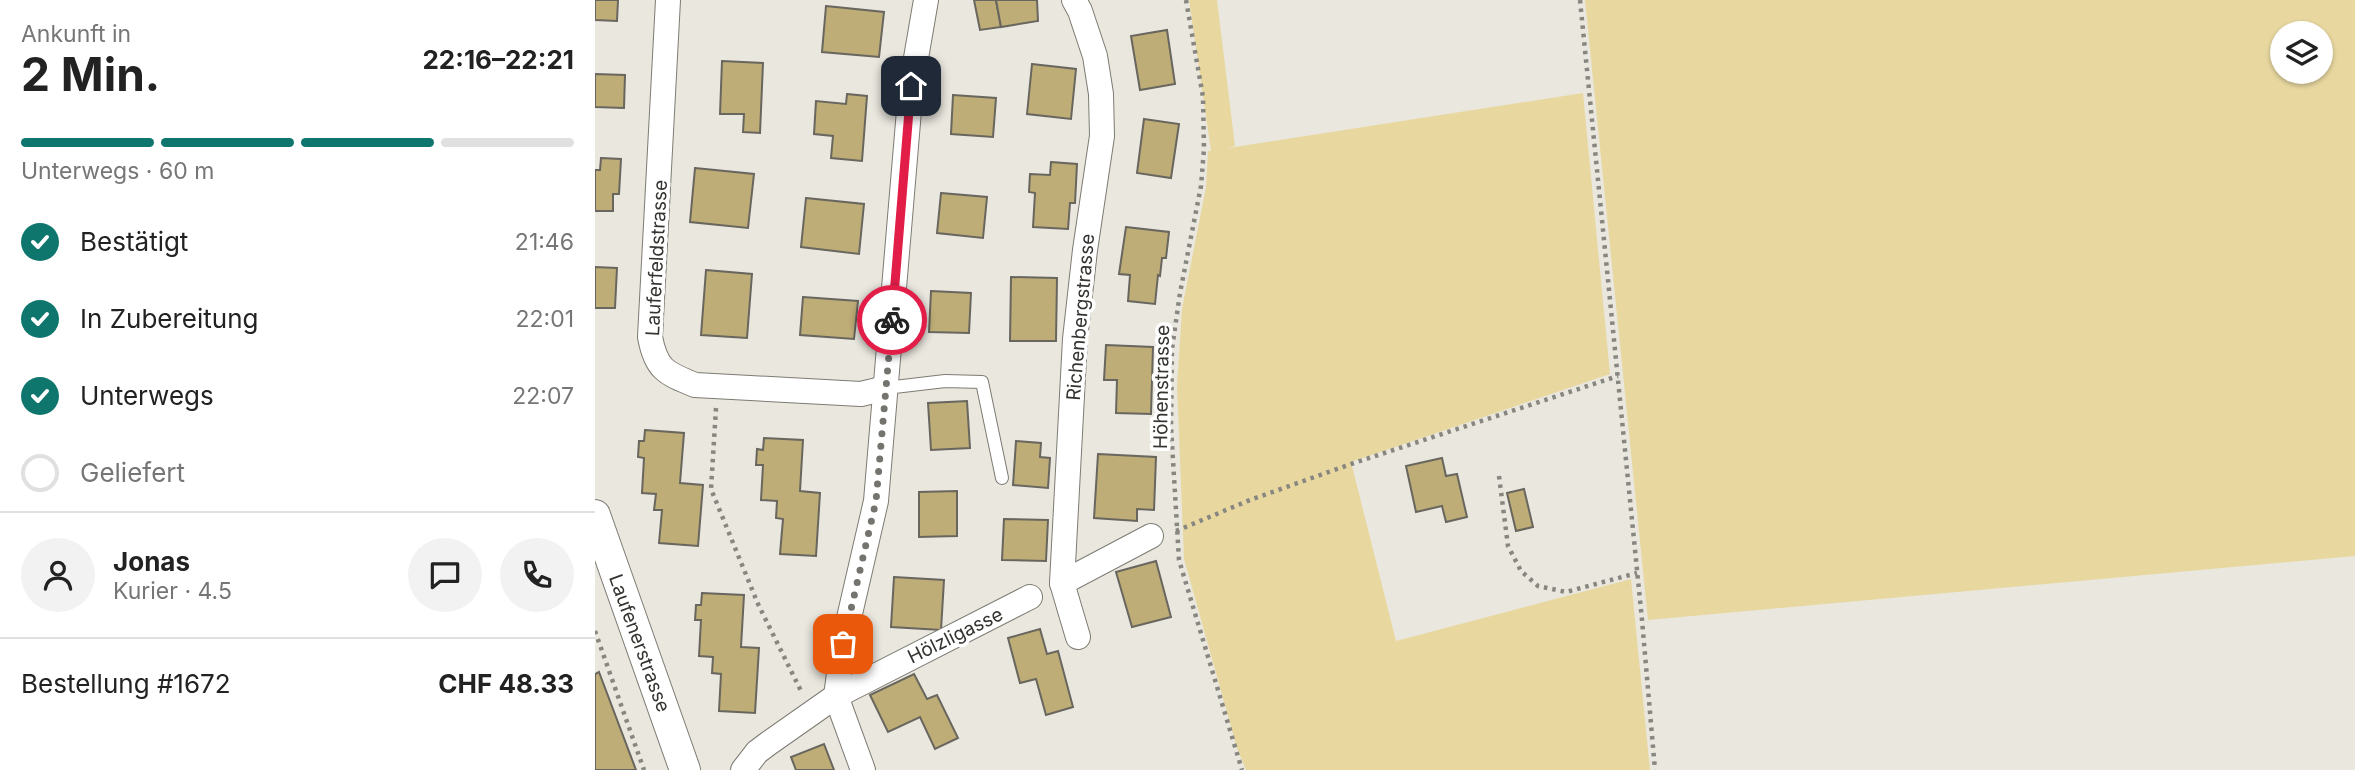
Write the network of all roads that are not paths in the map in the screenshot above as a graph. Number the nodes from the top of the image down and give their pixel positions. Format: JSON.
{"nodes":[{"id":1,"x":668,"y":0,"type":"edge"},
{"id":2,"x":926,"y":0,"type":"edge"},
{"id":3,"x":1073,"y":0,"type":"edge"},
{"id":4,"x":887,"y":388,"type":"junction"},
{"id":5,"x":1002,"y":478,"type":"dead end"},
{"id":6,"x":595,"y":515,"type":"edge"},
{"id":7,"x":1151,"y":536,"type":"dead end"},
{"id":8,"x":1062,"y":583,"type":"junction"},
{"id":9,"x":1030,"y":597,"type":"dead end"},
{"id":10,"x":1078,"y":637,"type":"dead end"},
{"id":11,"x":836,"y":696,"type":"junction"},
{"id":12,"x":685,"y":770,"type":"edge"},
{"id":13,"x":743,"y":770,"type":"edge"},
{"id":14,"x":863,"y":770,"type":"edge"}],
"edges":[{"from":1,"to":4,"type":"street","name":"Lauferfeldstrasse"},
{"from":2,"to":4,"type":"street"},
{"from":3,"to":8,"type":"street","name":"Richenbergstrasse"},
{"from":4,"to":5,"type":"lane"},
{"from":4,"to":11,"type":"street"},
{"from":6,"to":12,"type":"street","name":"Laufenerstrasse"},
{"from":7,"to":8,"type":"street"},
{"from":8,"to":10,"type":"street","name":"Richenbergstrasse"},
{"from":9,"to":11,"type":"street","name":"Hölzligasse"},
{"from":11,"to":13,"type":"street","name":"Hölzligasse"},
{"from":11,"to":14,"type":"street"}]}
